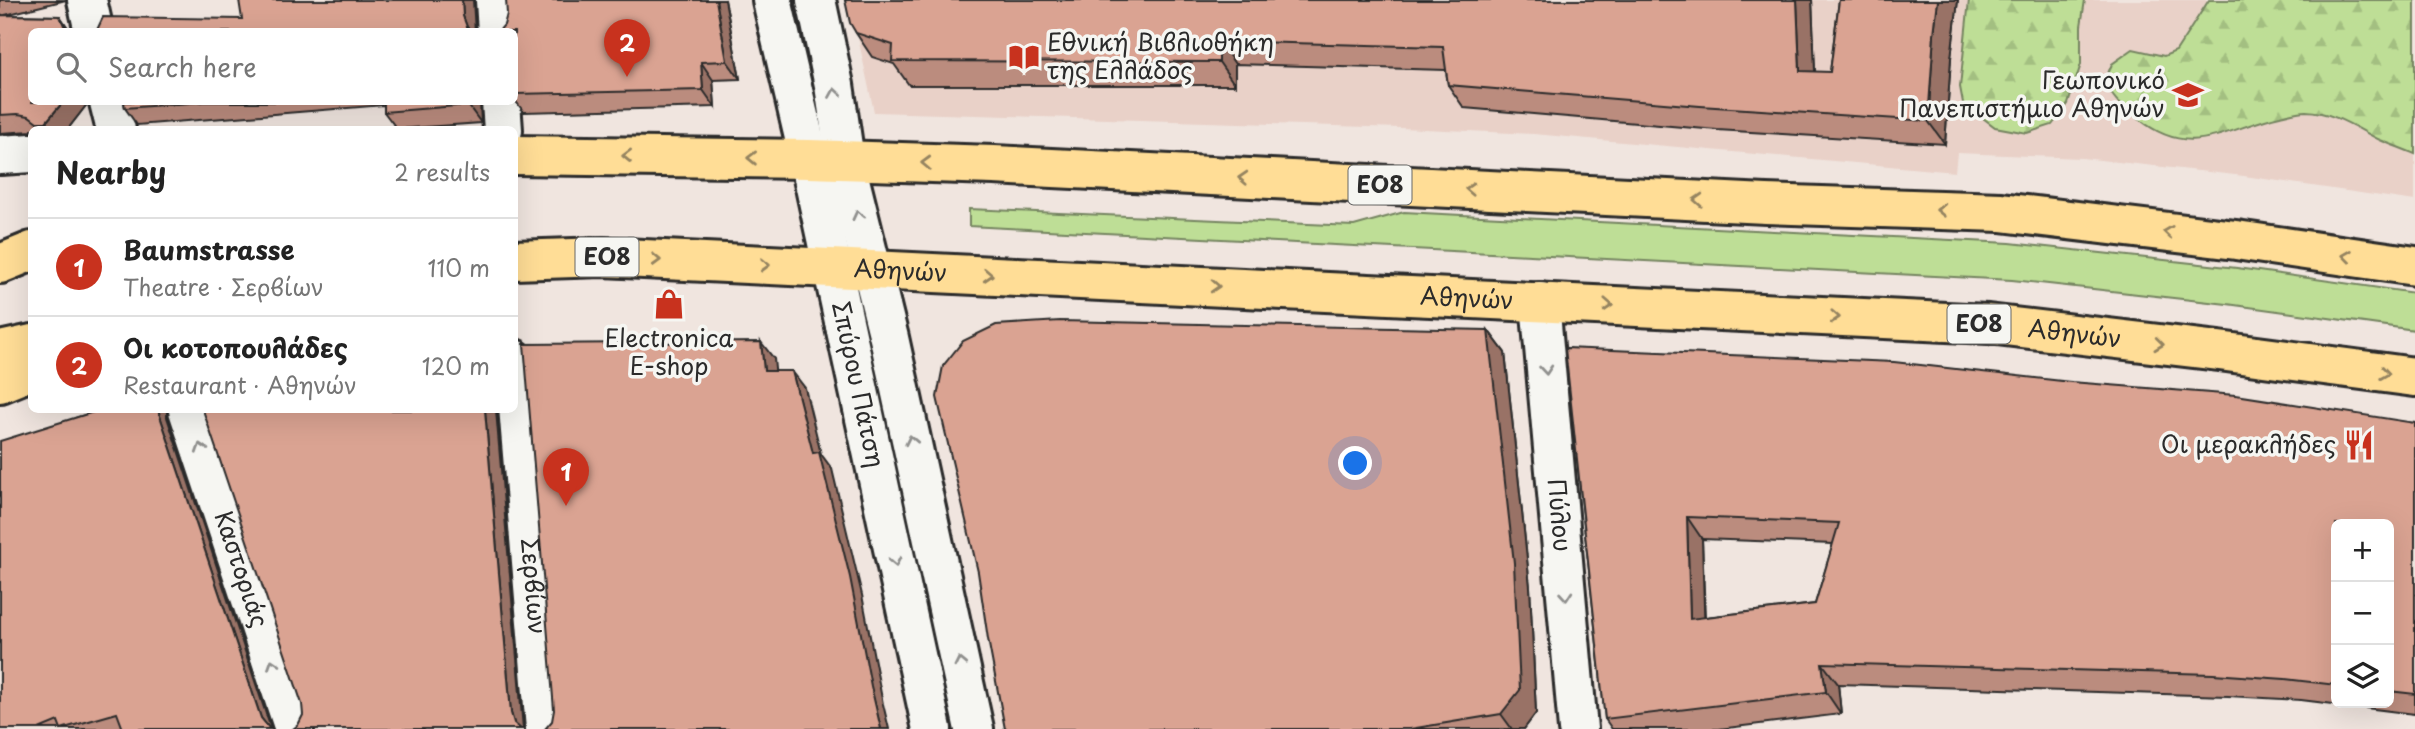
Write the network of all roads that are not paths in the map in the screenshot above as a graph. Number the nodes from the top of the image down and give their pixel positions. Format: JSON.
{"nodes":[{"id":1,"x":88,"y":0,"type":"edge"},
{"id":2,"x":495,"y":0,"type":"edge"},
{"id":3,"x":772,"y":0,"type":"edge"},
{"id":4,"x":816,"y":0,"type":"edge"},
{"id":5,"x":93,"y":28,"type":"edge"},
{"id":6,"x":497,"y":28,"type":"edge"},
{"id":7,"x":110,"y":105,"type":"edge"},
{"id":8,"x":501,"y":105,"type":"edge"},
{"id":9,"x":115,"y":126,"type":"edge"},
{"id":10,"x":503,"y":126,"type":"edge"},
{"id":11,"x":28,"y":153,"type":"edge"},
{"id":12,"x":0,"y":155,"type":"edge"},
{"id":13,"x":518,"y":155,"type":"edge"},
{"id":14,"x":827,"y":159,"type":"junction"},
{"id":15,"x":28,"y":253,"type":"edge"},
{"id":16,"x":518,"y":260,"type":"edge"},
{"id":17,"x":0,"y":264,"type":"edge"},
{"id":18,"x":2415,"y":266,"type":"edge"},
{"id":19,"x":831,"y":268,"type":"junction"},
{"id":20,"x":871,"y":270,"type":"junction"},
{"id":21,"x":1539,"y":302,"type":"junction"},
{"id":22,"x":28,"y":345,"type":"edge"},
{"id":23,"x":0,"y":351,"type":"edge"},
{"id":24,"x":28,"y":372,"type":"edge"},
{"id":25,"x":2415,"y":377,"type":"edge"},
{"id":26,"x":0,"y":383,"type":"edge"},
{"id":27,"x":518,"y":407,"type":"edge"},
{"id":28,"x":189,"y":413,"type":"edge"},
{"id":29,"x":294,"y":729,"type":"edge"},
{"id":30,"x":545,"y":729,"type":"edge"},
{"id":31,"x":932,"y":729,"type":"edge"},
{"id":32,"x":974,"y":729,"type":"edge"},
{"id":33,"x":1578,"y":729,"type":"edge"}],
"edges":[{"from":1,"to":5,"type":"street"},
{"from":2,"to":6,"type":"street"},
{"from":3,"to":14,"type":"street","name":"Σπύρου Πάτση"},
{"from":14,"to":4,"type":"street","name":"Σπύρου Πάτση","one_way":true},
{"from":7,"to":9,"type":"street"},
{"from":8,"to":10,"type":"street"},
{"from":11,"to":12,"type":"street"},
{"from":14,"to":13,"type":"highway","number":"ΕΟ8","one_way":true},
{"from":18,"to":14,"type":"highway","number":"ΕΟ8","one_way":true},
{"from":14,"to":19,"type":"street","name":"Σπύρου Πάτση"},
{"from":20,"to":14,"type":"street","name":"Σπύρου Πάτση","one_way":true},
{"from":15,"to":17,"type":"highway"},
{"from":16,"to":19,"type":"highway","name":"Αθηνών","number":"ΕΟ8","one_way":true},
{"from":19,"to":20,"type":"highway","name":"Αθηνών","number":"ΕΟ8"},
{"from":19,"to":31,"type":"street","name":"Σπύρου Πάτση","one_way":true},
{"from":20,"to":21,"type":"highway","name":"Αθηνών","number":"ΕΟ8","one_way":true},
{"from":32,"to":20,"type":"street","name":"Σπύρου Πάτση","one_way":true},
{"from":21,"to":25,"type":"highway","name":"Αθηνών","number":"ΕΟ8","one_way":true},
{"from":21,"to":33,"type":"street","name":"Πύλου","one_way":true},
{"from":22,"to":23,"type":"highway"},
{"from":24,"to":26,"type":"highway"},
{"from":27,"to":30,"type":"street","name":"Σερβίων"},
{"from":29,"to":28,"type":"street","name":"Καστοριάς","one_way":true}]}
